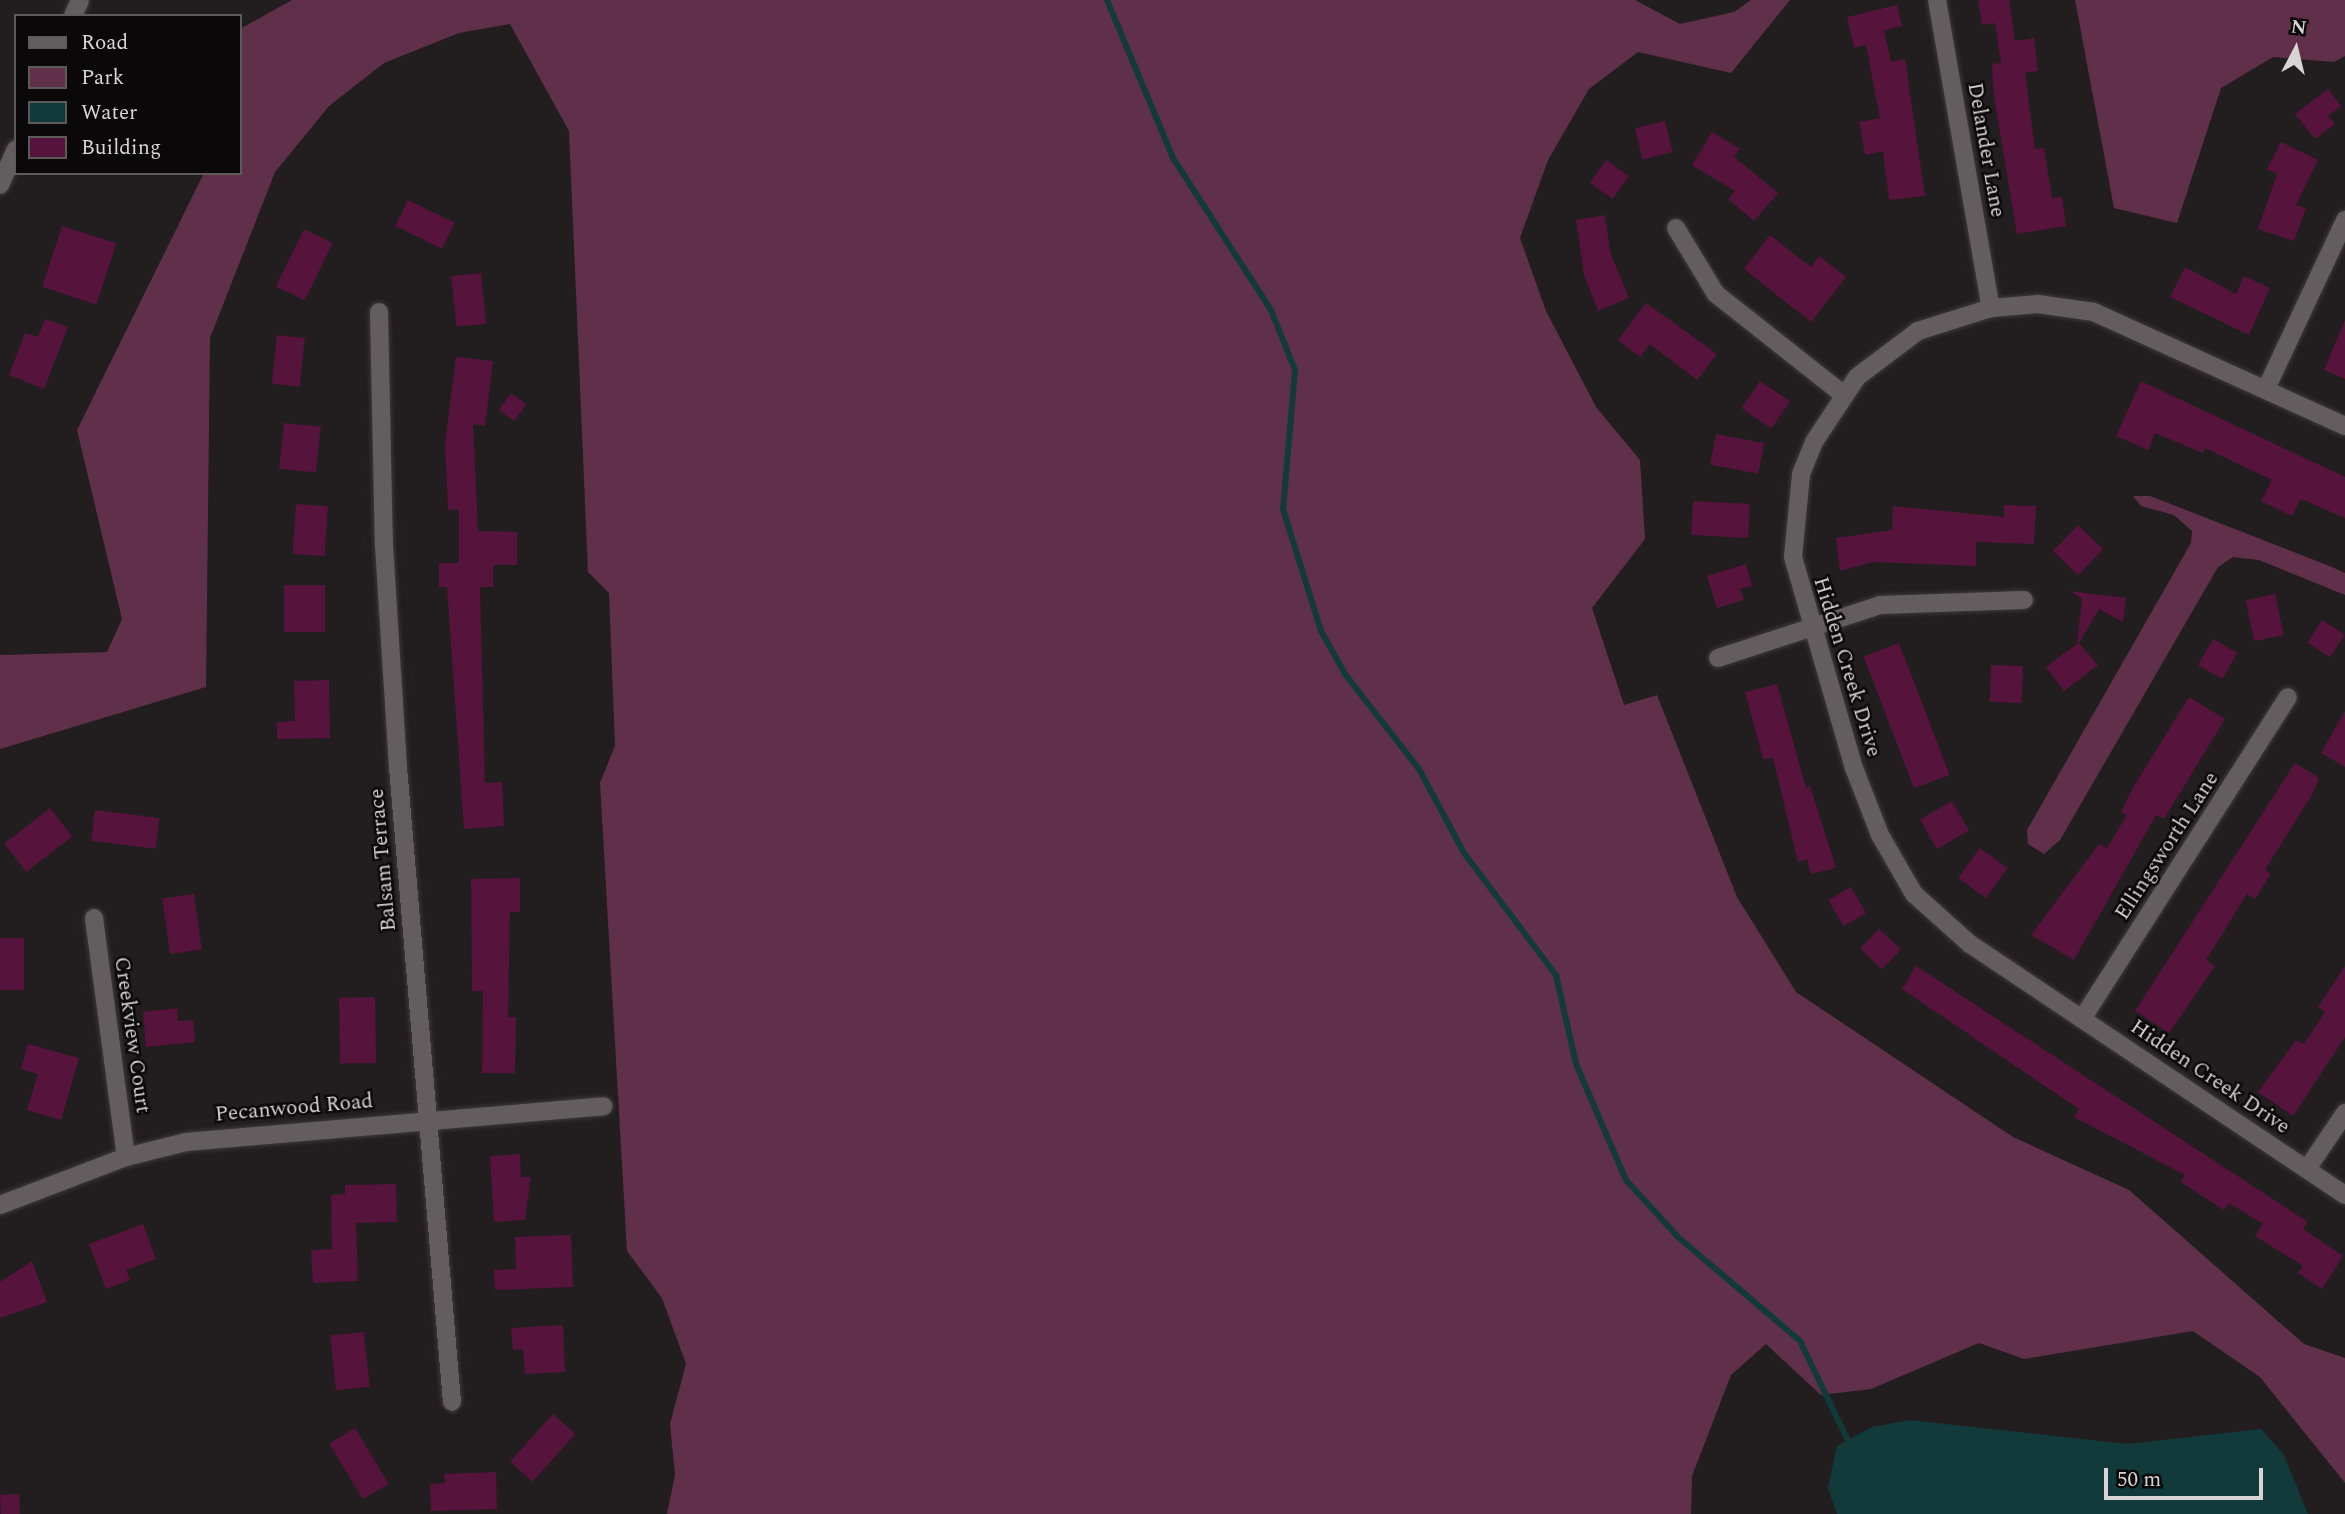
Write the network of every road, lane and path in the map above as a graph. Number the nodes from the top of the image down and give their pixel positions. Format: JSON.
{"nodes":[{"id":1,"x":1937,"y":0,"type":"edge"},
{"id":2,"x":14,"y":154,"type":"edge"},
{"id":3,"x":0,"y":185,"type":"edge"},
{"id":4,"x":2345,"y":220,"type":"edge"},
{"id":5,"x":1676,"y":228,"type":"dead end"},
{"id":6,"x":1991,"y":308,"type":"junction"},
{"id":7,"x":379,"y":312,"type":"dead end"},
{"id":8,"x":2266,"y":389,"type":"junction"},
{"id":9,"x":1844,"y":395,"type":"junction"},
{"id":10,"x":2345,"y":426,"type":"edge"},
{"id":11,"x":2024,"y":600,"type":"dead end"},
{"id":12,"x":1809,"y":625,"type":"junction"},
{"id":13,"x":1717,"y":658,"type":"dead end"},
{"id":14,"x":2288,"y":697,"type":"dead end"},
{"id":15,"x":94,"y":918,"type":"dead end"},
{"id":16,"x":2082,"y":1019,"type":"junction"},
{"id":17,"x":603,"y":1106,"type":"dead end"},
{"id":18,"x":2345,"y":1113,"type":"edge"},
{"id":19,"x":428,"y":1119,"type":"junction"},
{"id":20,"x":126,"y":1157,"type":"junction"},
{"id":21,"x":2307,"y":1170,"type":"junction"},
{"id":22,"x":2345,"y":1195,"type":"edge"},
{"id":23,"x":0,"y":1205,"type":"edge"},
{"id":24,"x":452,"y":1402,"type":"dead end"}],
"edges":[{"from":1,"to":6,"type":"street","name":"Delander Lane"},
{"from":2,"to":3,"type":"street"},
{"from":4,"to":8,"type":"street"},
{"from":5,"to":9,"type":"street"},
{"from":6,"to":8,"type":"street","name":"Hidden Creek Drive"},
{"from":6,"to":9,"type":"street","name":"Hidden Creek Drive"},
{"from":7,"to":19,"type":"street","name":"Balsam Terrace"},
{"from":8,"to":10,"type":"street","name":"Hidden Creek Drive"},
{"from":9,"to":12,"type":"street","name":"Hidden Creek Drive"},
{"from":11,"to":12,"type":"street"},
{"from":12,"to":13,"type":"street"},
{"from":12,"to":16,"type":"street","name":"Hidden Creek Drive"},
{"from":14,"to":16,"type":"street","name":"Ellingsworth Lane"},
{"from":15,"to":20,"type":"street","name":"Creekview Court"},
{"from":16,"to":21,"type":"street","name":"Hidden Creek Drive"},
{"from":17,"to":19,"type":"street","name":"Pecanwood Road"},
{"from":18,"to":21,"type":"street"},
{"from":19,"to":20,"type":"street","name":"Pecanwood Road"},
{"from":19,"to":24,"type":"street","name":"Balsam Terrace"},
{"from":20,"to":23,"type":"street","name":"Pecanwood Road"},
{"from":21,"to":22,"type":"street","name":"Hidden Creek Drive"}]}
